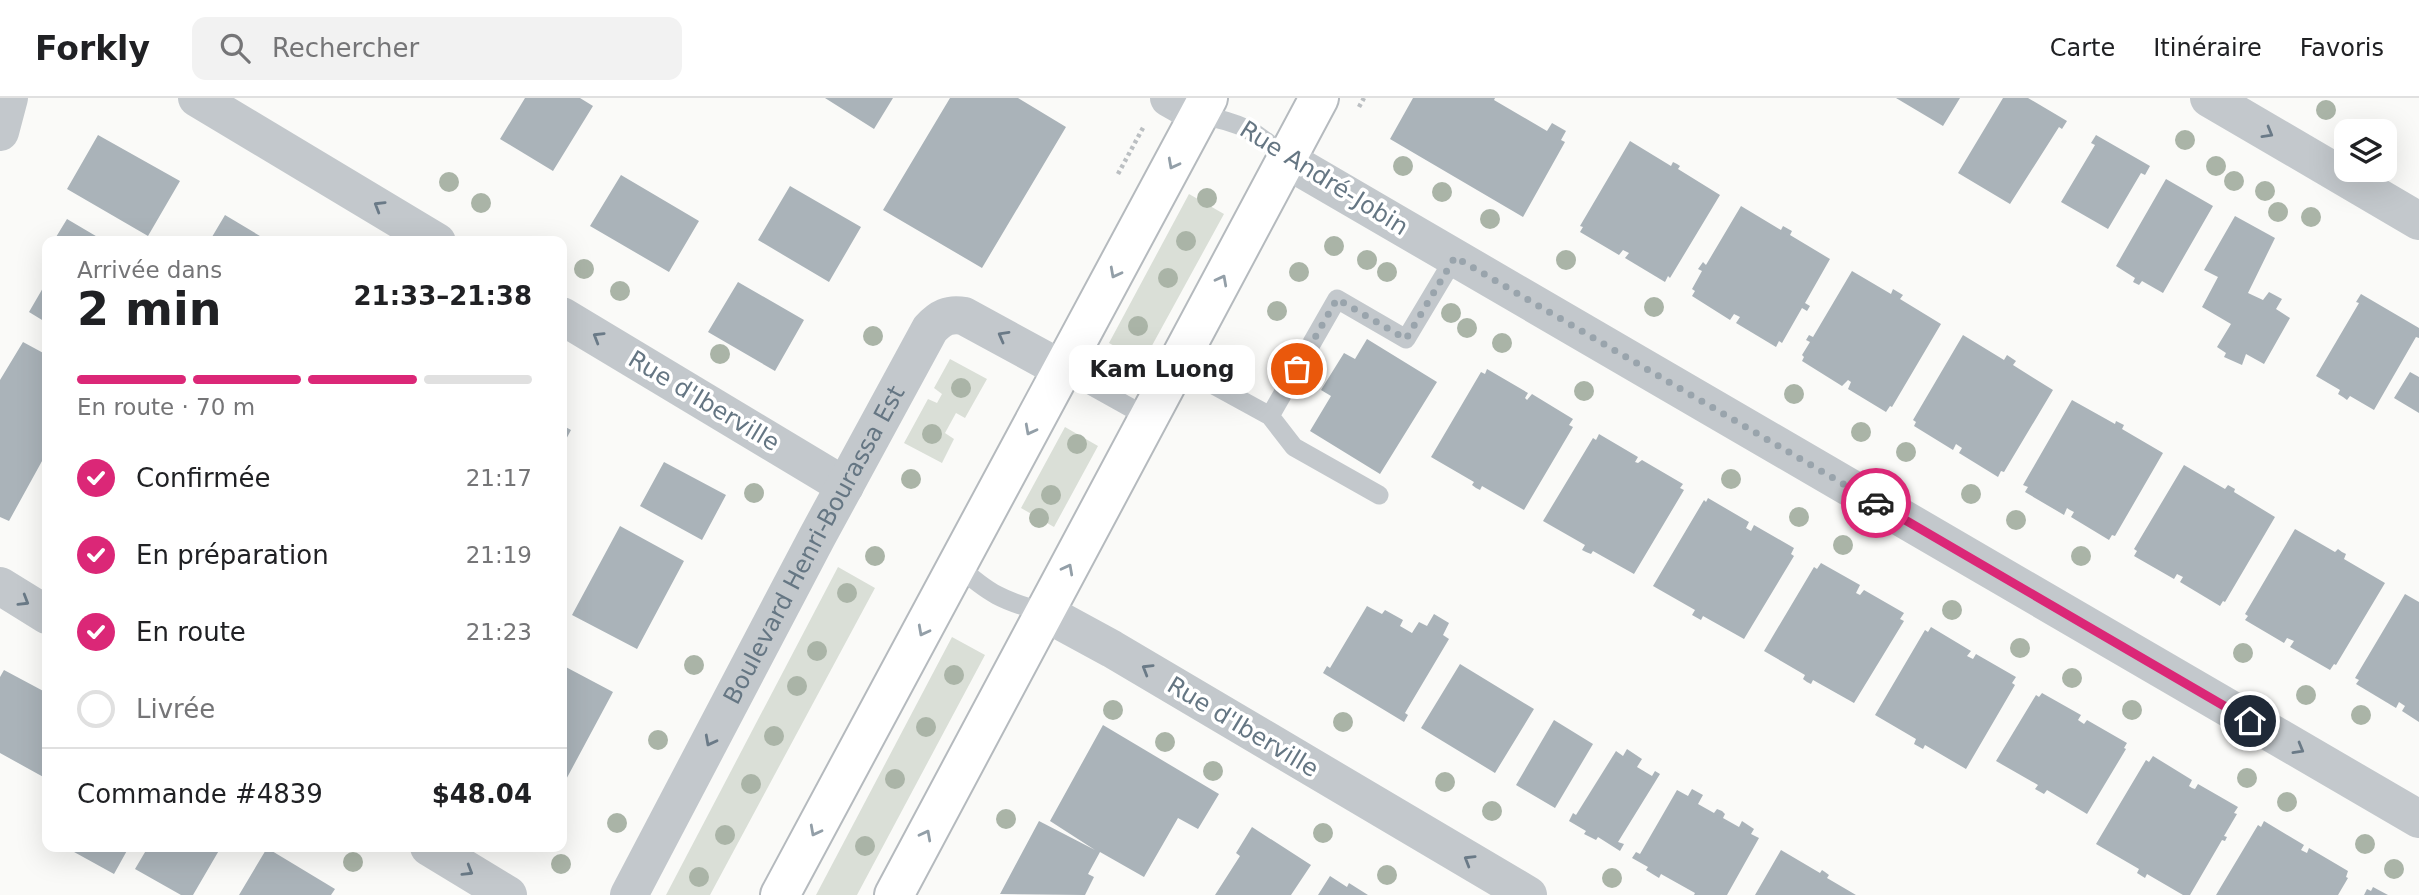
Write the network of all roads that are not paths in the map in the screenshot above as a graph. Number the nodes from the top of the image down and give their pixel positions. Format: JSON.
{"nodes":[{"id":1,"x":9,"y":98,"type":"edge"},
{"id":2,"x":197,"y":98,"type":"edge"},
{"id":3,"x":1319,"y":98,"type":"edge"},
{"id":4,"x":2209,"y":98,"type":"edge"},
{"id":5,"x":1192,"y":104,"type":"edge"},
{"id":6,"x":0,"y":132,"type":"edge"},
{"id":7,"x":1287,"y":160,"type":"junction"},
{"id":8,"x":2419,"y":221,"type":"edge"},
{"id":9,"x":427,"y":236,"type":"edge"},
{"id":10,"x":1455,"y":257,"type":"junction"},
{"id":11,"x":567,"y":319,"type":"edge"},
{"id":12,"x":1177,"y":365,"type":"junction"},
{"id":13,"x":1063,"y":370,"type":"junction"},
{"id":14,"x":1270,"y":416,"type":"junction"},
{"id":15,"x":1149,"y":418,"type":"junction"},
{"id":16,"x":845,"y":486,"type":"junction"},
{"id":17,"x":1379,"y":495,"type":"dead end"},
{"id":18,"x":957,"y":565,"type":"junction"},
{"id":19,"x":0,"y":586,"type":"edge"},
{"id":20,"x":42,"y":612,"type":"edge"},
{"id":21,"x":1045,"y":612,"type":"junction"},
{"id":22,"x":2419,"y":819,"type":"edge"},
{"id":23,"x":437,"y":852,"type":"edge"},
{"id":24,"x":508,"y":895,"type":"edge"},
{"id":25,"x":629,"y":895,"type":"edge"},
{"id":26,"x":780,"y":895,"type":"edge"},
{"id":27,"x":894,"y":895,"type":"edge"},
{"id":28,"x":1528,"y":895,"type":"edge"}],
"edges":[{"from":1,"to":6,"type":"street"},
{"from":9,"to":2,"type":"street","one_way":true},
{"from":3,"to":7,"type":"main road"},
{"from":4,"to":8,"type":"street","one_way":true},
{"from":5,"to":7,"type":"lane","name":"Rue André-Jobin"},
{"from":5,"to":13,"type":"main road","one_way":true},
{"from":7,"to":10,"type":"street","name":"Rue André-Jobin"},
{"from":12,"to":7,"type":"main road","one_way":true},
{"from":10,"to":14,"type":"lane"},
{"from":10,"to":22,"type":"street","name":"Rue André-Jobin","one_way":true},
{"from":16,"to":11,"type":"street","name":"Rue d'Iberville","one_way":true},
{"from":12,"to":14,"type":"lane"},
{"from":12,"to":15,"type":"main road"},
{"from":13,"to":15,"type":"lane","name":"Boulevard Henri-Bourassa Est"},
{"from":13,"to":16,"type":"street","name":"Boulevard Henri-Bourassa Est","one_way":true},
{"from":13,"to":18,"type":"main road","one_way":true},
{"from":14,"to":17,"type":"lane"},
{"from":21,"to":15,"type":"main road","one_way":true},
{"from":16,"to":25,"type":"street","name":"Boulevard Henri-Bourassa Est","one_way":true},
{"from":18,"to":21,"type":"lane","name":"Rue d'Iberville"},
{"from":18,"to":26,"type":"main road","one_way":true},
{"from":19,"to":20,"type":"street","one_way":true},
{"from":27,"to":21,"type":"main road","one_way":true},
{"from":28,"to":21,"type":"street","name":"Rue d'Iberville","one_way":true},
{"from":23,"to":24,"type":"street","one_way":true}]}
